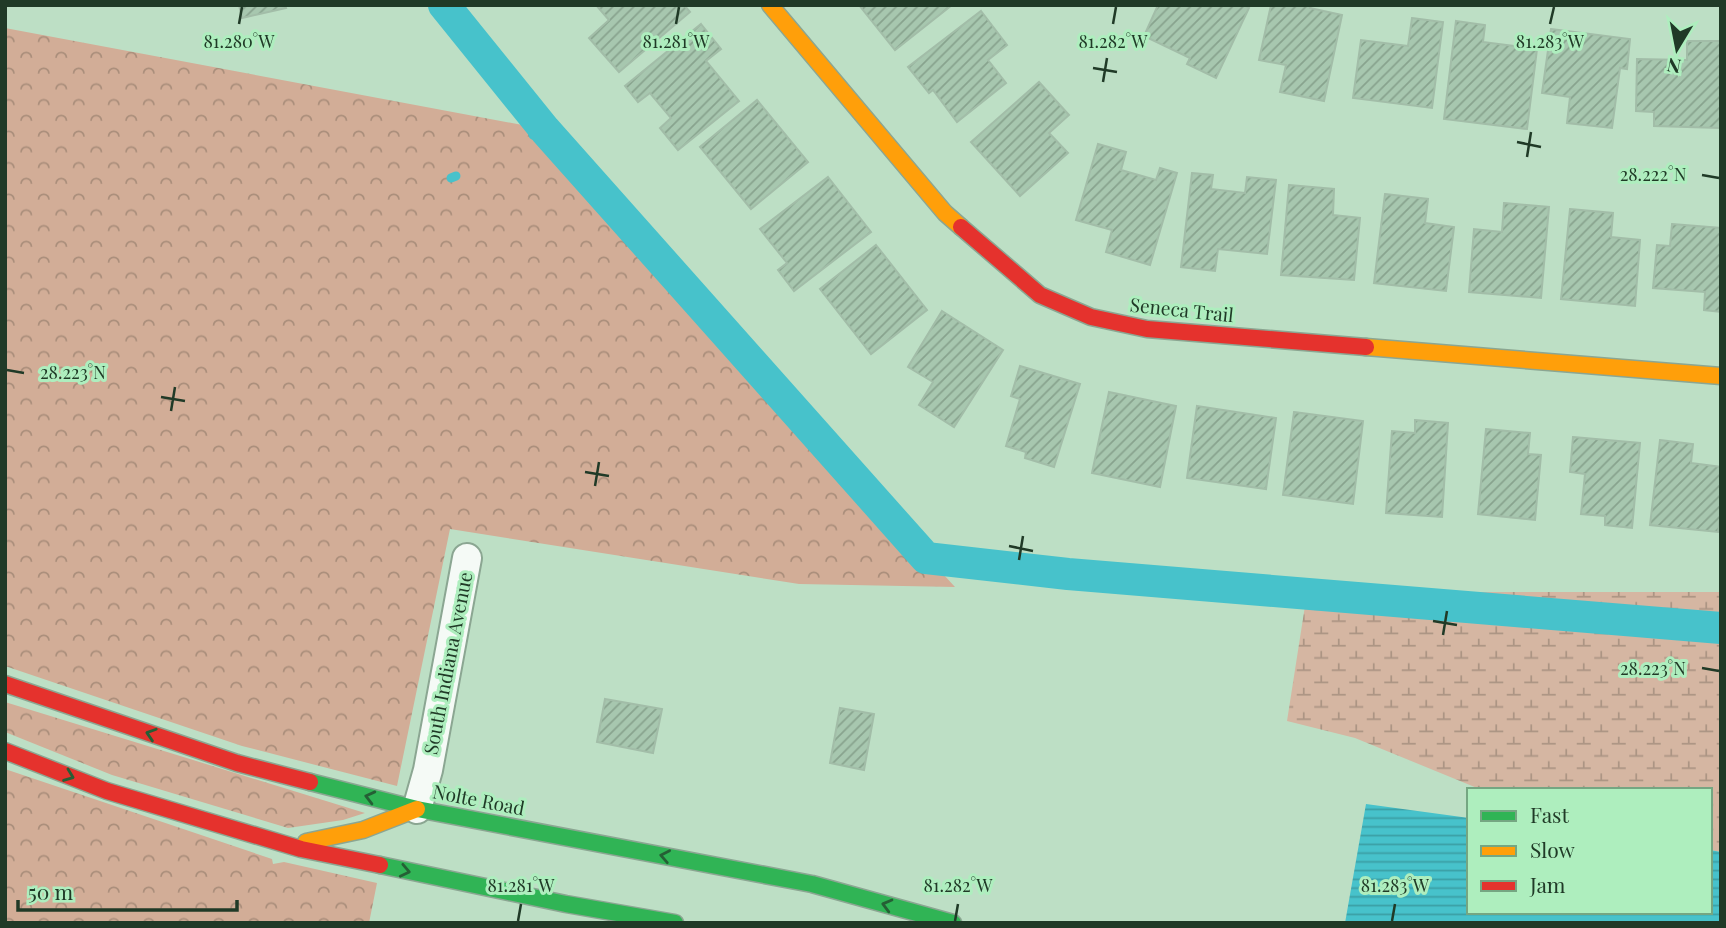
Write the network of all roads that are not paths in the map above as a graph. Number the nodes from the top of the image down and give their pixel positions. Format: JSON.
{"nodes":[{"id":1,"x":770,"y":5,"type":"edge"},
{"id":2,"x":1721,"y":376,"type":"edge"},
{"id":3,"x":467,"y":558,"type":"dead end"},
{"id":4,"x":5,"y":684,"type":"edge"},
{"id":5,"x":5,"y":751,"type":"edge"},
{"id":6,"x":418,"y":809,"type":"junction"},
{"id":7,"x":286,"y":845,"type":"junction"},
{"id":8,"x":675,"y":923,"type":"edge"},
{"id":9,"x":953,"y":923,"type":"edge"}],
"edges":[{"from":1,"to":2,"type":"street","name":"Seneca Trail"},
{"from":3,"to":6,"type":"street","name":"South Indiana Avenue"},
{"from":6,"to":4,"type":"street","name":"Nolte Road","one_way":true},
{"from":5,"to":7,"type":"street","one_way":true},
{"from":6,"to":7,"type":"street"},
{"from":9,"to":6,"type":"street","name":"Nolte Road","one_way":true},
{"from":7,"to":8,"type":"street","one_way":true}]}
